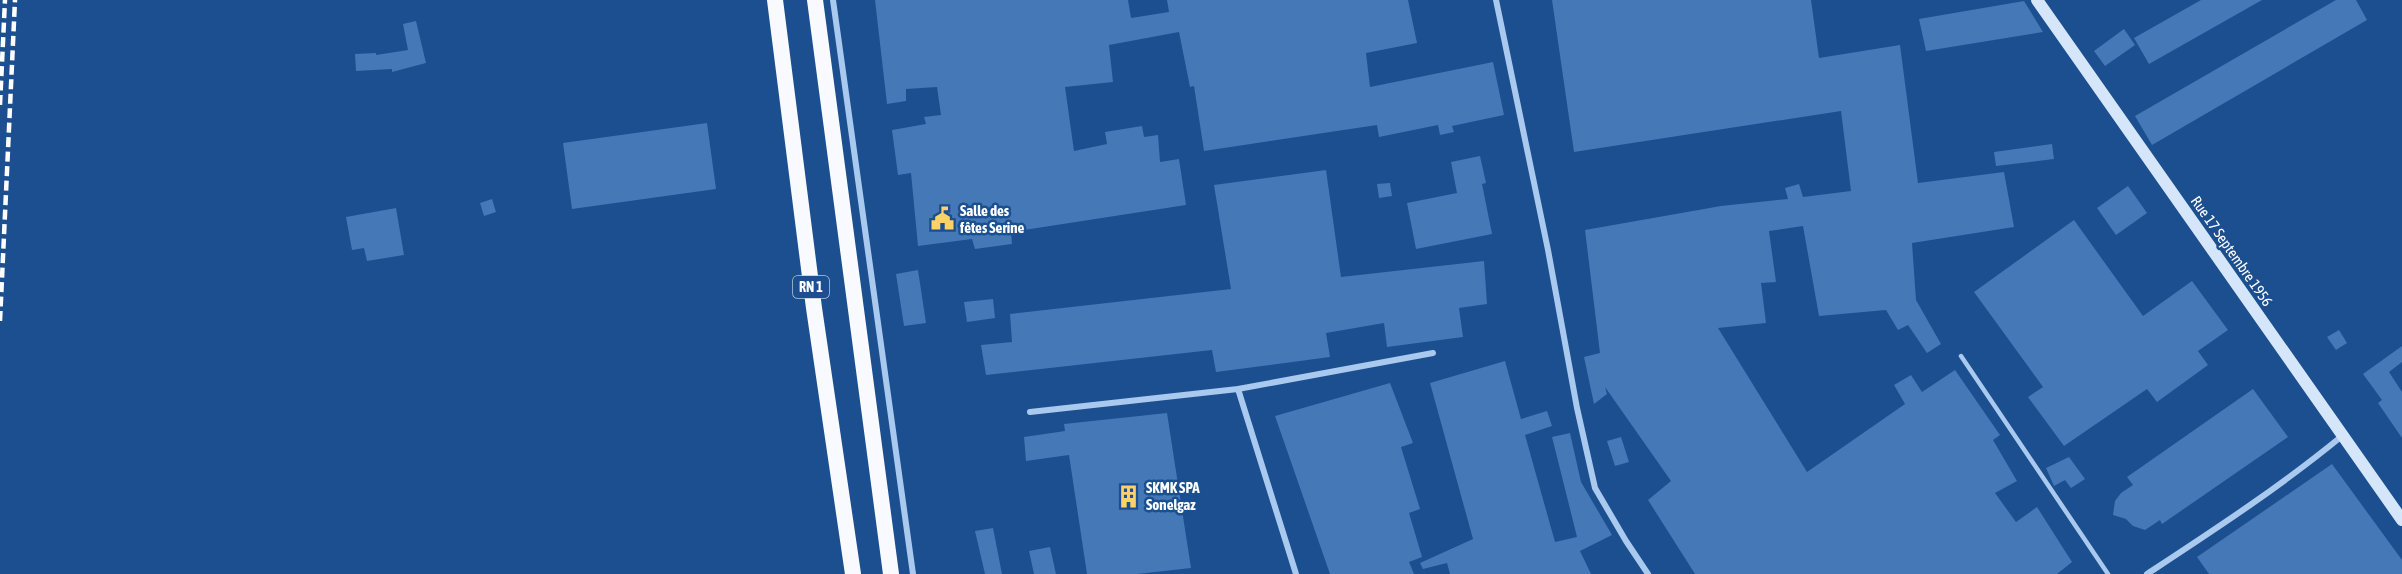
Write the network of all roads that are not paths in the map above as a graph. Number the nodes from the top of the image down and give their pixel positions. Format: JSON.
{"nodes":[{"id":1,"x":775,"y":0,"type":"edge"},
{"id":2,"x":815,"y":0,"type":"edge"},
{"id":3,"x":833,"y":0,"type":"edge"},
{"id":4,"x":1496,"y":0,"type":"edge"},
{"id":5,"x":2037,"y":0,"type":"edge"},
{"id":6,"x":1433,"y":354,"type":"dead end"},
{"id":7,"x":1961,"y":356,"type":"dead end"},
{"id":8,"x":1238,"y":389,"type":"junction"},
{"id":9,"x":1030,"y":412,"type":"dead end"},
{"id":10,"x":2344,"y":434,"type":"junction"},
{"id":11,"x":2402,"y":520,"type":"edge"},
{"id":12,"x":852,"y":574,"type":"edge"},
{"id":13,"x":891,"y":574,"type":"edge"},
{"id":14,"x":913,"y":574,"type":"edge"},
{"id":15,"x":1296,"y":574,"type":"edge"},
{"id":16,"x":1648,"y":574,"type":"edge"},
{"id":17,"x":2108,"y":574,"type":"edge"},
{"id":18,"x":2147,"y":574,"type":"edge"}],
"edges":[{"from":1,"to":12,"type":"highway","number":"RN 1"},
{"from":2,"to":13,"type":"highway","number":"RN 1"},
{"from":3,"to":14,"type":"street"},
{"from":4,"to":16,"type":"street"},
{"from":5,"to":10,"type":"main road","name":"Rue 17 Septembre 1956"},
{"from":6,"to":8,"type":"street"},
{"from":7,"to":17,"type":"lane"},
{"from":8,"to":9,"type":"street"},
{"from":8,"to":15,"type":"street"},
{"from":10,"to":11,"type":"main road","name":"Rue 17 Septembre 1956"},
{"from":10,"to":18,"type":"street"}]}
